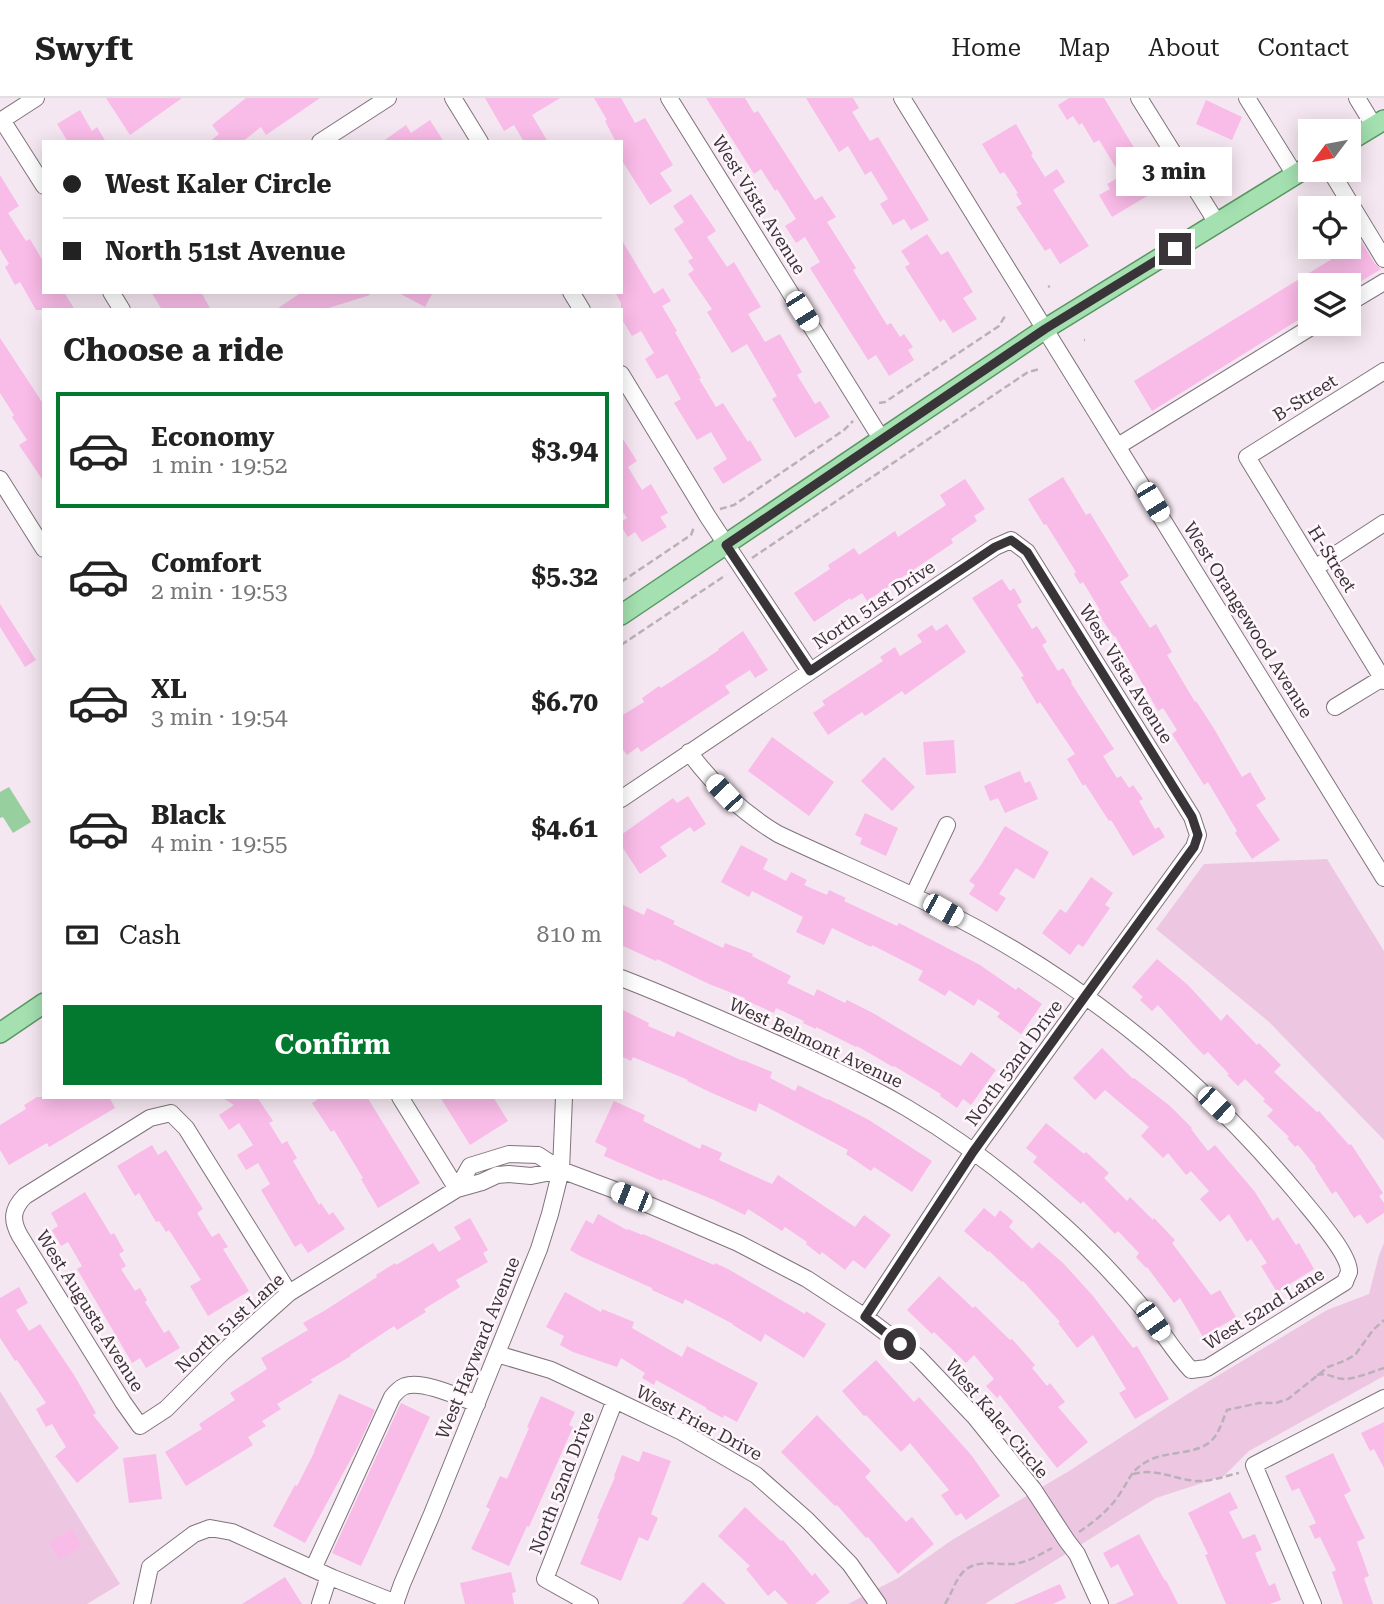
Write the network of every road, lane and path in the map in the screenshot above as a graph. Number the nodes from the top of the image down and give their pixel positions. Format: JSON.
{"nodes":[{"id":1,"x":36,"y":98,"type":"edge"},
{"id":2,"x":388,"y":98,"type":"edge"},
{"id":3,"x":453,"y":98,"type":"edge"},
{"id":4,"x":669,"y":98,"type":"edge"},
{"id":5,"x":902,"y":98,"type":"edge"},
{"id":6,"x":1139,"y":98,"type":"edge"},
{"id":7,"x":1247,"y":98,"type":"edge"},
{"id":8,"x":1357,"y":98,"type":"edge"},
{"id":9,"x":1379,"y":123,"type":"edge"},
{"id":10,"x":1362,"y":133,"type":"edge"},
{"id":11,"x":323,"y":140,"type":"edge"},
{"id":12,"x":479,"y":140,"type":"edge"},
{"id":13,"x":1298,"y":164,"type":"edge"},
{"id":14,"x":1298,"y":173,"type":"edge"},
{"id":15,"x":1337,"y":182,"type":"edge"},
{"id":16,"x":42,"y":183,"type":"edge"},
{"id":17,"x":1217,"y":223,"type":"junction"},
{"id":18,"x":1384,"y":260,"type":"edge"},
{"id":19,"x":1384,"y":282,"type":"edge"},
{"id":20,"x":1361,"y":296,"type":"edge"},
{"id":21,"x":1007,"y":316,"type":"dead end"},
{"id":22,"x":1045,"y":329,"type":"junction"},
{"id":23,"x":1298,"y":335,"type":"edge"},
{"id":24,"x":1040,"y":369,"type":"dead end"},
{"id":25,"x":1384,"y":371,"type":"edge"},
{"id":26,"x":623,"y":377,"type":"edge"},
{"id":27,"x":864,"y":411,"type":"junction"},
{"id":28,"x":882,"y":440,"type":"junction"},
{"id":29,"x":1118,"y":446,"type":"junction"},
{"id":30,"x":1247,"y":457,"type":"joint"},
{"id":31,"x":0,"y":479,"type":"edge"},
{"id":32,"x":708,"y":517,"type":"junction"},
{"id":33,"x":1384,"y":523,"type":"edge"},
{"id":34,"x":1011,"y":540,"type":"joint"},
{"id":35,"x":42,"y":545,"type":"edge"},
{"id":36,"x":726,"y":545,"type":"junction"},
{"id":37,"x":740,"y":567,"type":"junction"},
{"id":38,"x":1315,"y":568,"type":"junction"},
{"id":39,"x":623,"y":581,"type":"edge"},
{"id":40,"x":623,"y":614,"type":"edge"},
{"id":41,"x":623,"y":644,"type":"edge"},
{"id":42,"x":810,"y":671,"type":"junction"},
{"id":43,"x":1383,"y":678,"type":"edge"},
{"id":44,"x":1335,"y":708,"type":"dead end"},
{"id":45,"x":689,"y":752,"type":"junction"},
{"id":46,"x":623,"y":798,"type":"edge"},
{"id":47,"x":947,"y":825,"type":"dead end"},
{"id":48,"x":1198,"y":835,"type":"joint"},
{"id":49,"x":1384,"y":878,"type":"edge"},
{"id":50,"x":913,"y":896,"type":"junction"},
{"id":51,"x":623,"y":979,"type":"edge"},
{"id":52,"x":1086,"y":995,"type":"junction"},
{"id":53,"x":42,"y":1004,"type":"edge"},
{"id":54,"x":0,"y":1033,"type":"edge"},
{"id":55,"x":401,"y":1099,"type":"edge"},
{"id":56,"x":564,"y":1099,"type":"edge"},
{"id":57,"x":973,"y":1152,"type":"junction"},
{"id":58,"x":561,"y":1170,"type":"junction"},
{"id":59,"x":457,"y":1189,"type":"junction"},
{"id":60,"x":289,"y":1293,"type":"junction"},
{"id":61,"x":865,"y":1317,"type":"junction"},
{"id":62,"x":1384,"y":1320,"type":"edge"},
{"id":63,"x":497,"y":1354,"type":"junction"},
{"id":64,"x":1384,"y":1368,"type":"edge"},
{"id":65,"x":1191,"y":1370,"type":"joint"},
{"id":66,"x":1314,"y":1376,"type":"junction"},
{"id":67,"x":1384,"y":1398,"type":"edge"},
{"id":68,"x":615,"y":1400,"type":"junction"},
{"id":69,"x":477,"y":1404,"type":"junction"},
{"id":70,"x":140,"y":1426,"type":"joint"},
{"id":71,"x":1254,"y":1465,"type":"junction"},
{"id":72,"x":1130,"y":1475,"type":"junction"},
{"id":73,"x":1067,"y":1541,"type":"junction"},
{"id":74,"x":313,"y":1569,"type":"junction"},
{"id":75,"x":329,"y":1576,"type":"junction"},
{"id":76,"x":395,"y":1603,"type":"edge"},
{"id":77,"x":142,"y":1604,"type":"edge"},
{"id":78,"x":320,"y":1604,"type":"edge"},
{"id":79,"x":590,"y":1604,"type":"edge"},
{"id":80,"x":878,"y":1604,"type":"edge"},
{"id":81,"x":945,"y":1604,"type":"edge"},
{"id":82,"x":1100,"y":1604,"type":"edge"},
{"id":83,"x":1313,"y":1604,"type":"edge"}],
"edges":[{"from":1,"to":16,"type":"street"},
{"from":2,"to":11,"type":"street"},
{"from":3,"to":12,"type":"street"},
{"from":4,"to":27,"type":"street","name":"West Vista Avenue"},
{"from":5,"to":22,"type":"street","name":"West Orangewood Avenue"},
{"from":6,"to":17,"type":"street"},
{"from":7,"to":13,"type":"street"},
{"from":8,"to":9,"type":"street"},
{"from":9,"to":10,"type":"main road"},
{"from":14,"to":17,"type":"main road"},
{"from":15,"to":18,"type":"street"},
{"from":17,"to":22,"type":"main road"},
{"from":19,"to":20,"type":"street"},
{"from":21,"to":27,"type":"path"},
{"from":22,"to":28,"type":"main road"},
{"from":22,"to":29,"type":"street","name":"West Orangewood Avenue"},
{"from":23,"to":29,"type":"street"},
{"from":24,"to":37,"type":"path"},
{"from":25,"to":30,"type":"street","name":"B-Street"},
{"from":26,"to":32,"type":"street"},
{"from":27,"to":28,"type":"street","name":"West Vista Avenue"},
{"from":27,"to":32,"type":"path"},
{"from":28,"to":36,"type":"main road"},
{"from":29,"to":49,"type":"street","name":"West Orangewood Avenue"},
{"from":30,"to":38,"type":"street","name":"H-Street"},
{"from":31,"to":35,"type":"street"},
{"from":32,"to":36,"type":"street"},
{"from":32,"to":39,"type":"path"},
{"from":33,"to":38,"type":"street"},
{"from":34,"to":42,"type":"street","name":"North 51st Drive"},
{"from":34,"to":48,"type":"street","name":"West Vista Avenue"},
{"from":36,"to":37,"type":"street"},
{"from":36,"to":40,"type":"main road"},
{"from":37,"to":41,"type":"path"},
{"from":37,"to":42,"type":"street"},
{"from":38,"to":43,"type":"street","name":"H-Street"},
{"from":42,"to":45,"type":"street","name":"North 51st Drive"},
{"from":43,"to":44,"type":"street"},
{"from":45,"to":46,"type":"street","name":"North 51st Drive"},
{"from":45,"to":50,"type":"street"},
{"from":47,"to":50,"type":"street"},
{"from":48,"to":52,"type":"street","name":"North 52nd Drive"},
{"from":50,"to":52,"type":"street"},
{"from":51,"to":57,"type":"street","name":"West Belmont Avenue"},
{"from":52,"to":57,"type":"street","name":"North 52nd Drive"},
{"from":52,"to":65,"type":"street","name":"West 52nd Lane"},
{"from":53,"to":54,"type":"main road"},
{"from":55,"to":59,"type":"street"},
{"from":56,"to":58,"type":"street","name":"West Hayward Avenue"},
{"from":57,"to":61,"type":"street","name":"North 52nd Drive"},
{"from":57,"to":65,"type":"street","name":"West Belmont Avenue"},
{"from":58,"to":59,"type":"street","name":"North 51st Lane"},
{"from":58,"to":61,"type":"street","name":"West Kaler Circle"},
{"from":58,"to":63,"type":"street","name":"West Hayward Avenue"},
{"from":59,"to":60,"type":"street","name":"North 51st Lane"},
{"from":60,"to":70,"type":"street","name":"North 51st Lane"},
{"from":60,"to":70,"type":"street","name":"West Augusta Avenue"},
{"from":61,"to":73,"type":"street","name":"West Kaler Circle"},
{"from":62,"to":66,"type":"path"},
{"from":63,"to":68,"type":"street","name":"West Frier Drive"},
{"from":63,"to":69,"type":"street","name":"West Hayward Avenue"},
{"from":64,"to":66,"type":"path"},
{"from":66,"to":72,"type":"path"},
{"from":67,"to":71,"type":"street"},
{"from":68,"to":79,"type":"street","name":"North 52nd Drive"},
{"from":68,"to":80,"type":"street","name":"West Frier Drive"},
{"from":69,"to":74,"type":"street"},
{"from":69,"to":76,"type":"street","name":"West Hayward Avenue"},
{"from":71,"to":72,"type":"path"},
{"from":71,"to":83,"type":"street"},
{"from":72,"to":73,"type":"path"},
{"from":73,"to":81,"type":"path"},
{"from":73,"to":82,"type":"street","name":"West Kaler Circle"},
{"from":74,"to":75,"type":"street"},
{"from":74,"to":77,"type":"street"},
{"from":75,"to":76,"type":"street"},
{"from":75,"to":78,"type":"street"}]}
